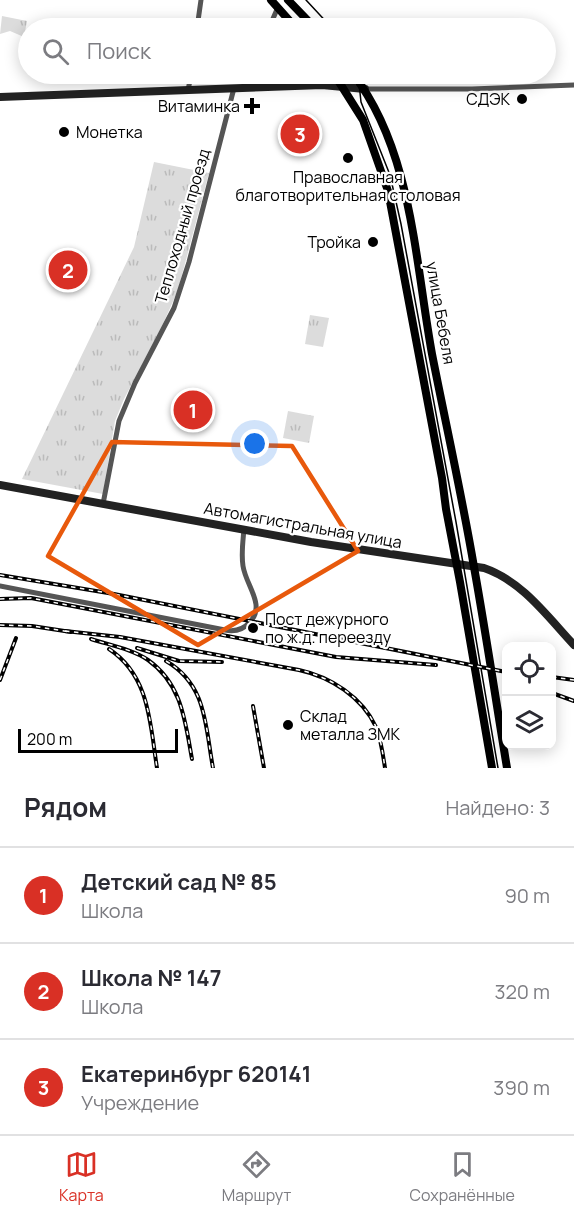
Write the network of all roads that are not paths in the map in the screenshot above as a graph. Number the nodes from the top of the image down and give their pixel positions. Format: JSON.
{"nodes":[{"id":1,"x":201,"y":0,"type":"edge"},
{"id":2,"x":271,"y":0,"type":"edge"},
{"id":3,"x":288,"y":0,"type":"edge"},
{"id":4,"x":278,"y":7,"type":"junction"},
{"id":5,"x":198,"y":18,"type":"edge"},
{"id":6,"x":273,"y":18,"type":"edge"},
{"id":7,"x":287,"y":18,"type":"edge"},
{"id":8,"x":305,"y":18,"type":"edge"},
{"id":9,"x":189,"y":84,"type":"edge"},
{"id":10,"x":249,"y":84,"type":"edge"},
{"id":11,"x":361,"y":84,"type":"edge"},
{"id":12,"x":574,"y":85,"type":"edge"},
{"id":13,"x":342,"y":86,"type":"junction"},
{"id":14,"x":249,"y":87,"type":"junction"},
{"id":15,"x":234,"y":88,"type":"junction"},
{"id":16,"x":365,"y":89,"type":"junction"},
{"id":17,"x":188,"y":91,"type":"junction"},
{"id":18,"x":0,"y":97,"type":"edge"},
{"id":19,"x":0,"y":485,"type":"edge"},
{"id":20,"x":103,"y":504,"type":"junction"},
{"id":21,"x":244,"y":529,"type":"junction"},
{"id":22,"x":456,"y":564,"type":"junction"},
{"id":23,"x":474,"y":566,"type":"junction"},
{"id":24,"x":0,"y":586,"type":"edge"},
{"id":25,"x":574,"y":645,"type":"edge"},
{"id":26,"x":492,"y":768,"type":"edge"},
{"id":27,"x":507,"y":768,"type":"edge"}],
"edges":[{"from":1,"to":5,"type":"street"},
{"from":2,"to":4,"type":"main road"},
{"from":3,"to":8,"type":"main road"},
{"from":4,"to":6,"type":"street"},
{"from":4,"to":7,"type":"main road"},
{"from":9,"to":17,"type":"street"},
{"from":10,"to":14,"type":"street"},
{"from":11,"to":16,"type":"main road","name":"улица Бебеля"},
{"from":12,"to":16,"type":"street"},
{"from":13,"to":14,"type":"main road"},
{"from":13,"to":16,"type":"main road"},
{"from":13,"to":22,"type":"main road","name":"улица Бебеля"},
{"from":14,"to":15,"type":"main road"},
{"from":15,"to":17,"type":"main road"},
{"from":15,"to":20,"type":"street","name":"Теплоходный проезд"},
{"from":16,"to":23,"type":"main road","name":"улица Бебеля"},
{"from":17,"to":18,"type":"main road"},
{"from":19,"to":20,"type":"main road","name":"Автомагистральная улица"},
{"from":20,"to":21,"type":"main road","name":"Автомагистральная улица"},
{"from":21,"to":22,"type":"main road","name":"Автомагистральная улица"},
{"from":21,"to":24,"type":"street"},
{"from":22,"to":23,"type":"main road","name":"Автомагистральная улица"},
{"from":22,"to":26,"type":"main road","name":"улица Бебеля"},
{"from":23,"to":25,"type":"main road","name":"Автомагистральная улица"},
{"from":23,"to":27,"type":"main road","name":"улица Бебеля"}]}
